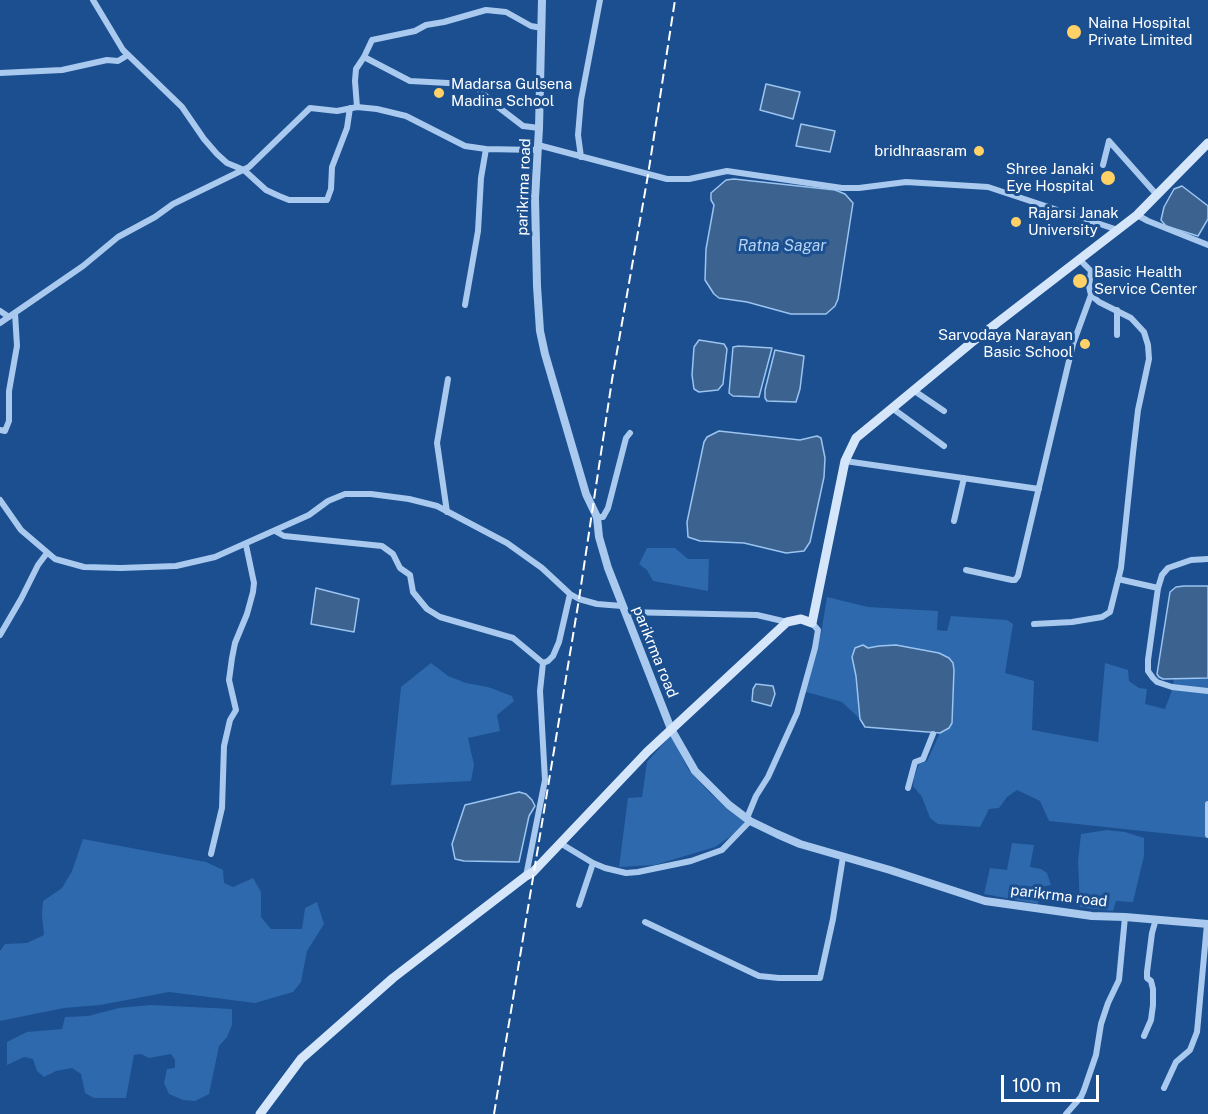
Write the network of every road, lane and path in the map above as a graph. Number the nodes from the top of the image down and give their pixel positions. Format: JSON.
{"nodes":[{"id":1,"x":93,"y":0,"type":"edge"},
{"id":2,"x":542,"y":0,"type":"edge"},
{"id":3,"x":600,"y":0,"type":"edge"},
{"id":4,"x":542,"y":28,"type":"junction"},
{"id":5,"x":128,"y":55,"type":"junction"},
{"id":6,"x":364,"y":57,"type":"junction"},
{"id":7,"x":0,"y":73,"type":"edge"},
{"id":8,"x":354,"y":108,"type":"junction"},
{"id":9,"x":539,"y":128,"type":"junction"},
{"id":10,"x":1208,"y":142,"type":"edge"},
{"id":11,"x":537,"y":147,"type":"junction"},
{"id":12,"x":486,"y":149,"type":"junction"},
{"id":13,"x":581,"y":157,"type":"junction"},
{"id":14,"x":1103,"y":165,"type":"dead end"},
{"id":15,"x":244,"y":170,"type":"junction"},
{"id":16,"x":1156,"y":194,"type":"junction"},
{"id":17,"x":1137,"y":215,"type":"junction"},
{"id":18,"x":1118,"y":230,"type":"junction"},
{"id":19,"x":1208,"y":238,"type":"edge"},
{"id":20,"x":1204,"y":244,"type":"edge"},
{"id":21,"x":1078,"y":259,"type":"junction"},
{"id":22,"x":1091,"y":295,"type":"junction"},
{"id":23,"x":465,"y":305,"type":"dead end"},
{"id":24,"x":1117,"y":310,"type":"junction"},
{"id":25,"x":0,"y":311,"type":"edge"},
{"id":26,"x":15,"y":313,"type":"junction"},
{"id":27,"x":9,"y":317,"type":"junction"},
{"id":28,"x":0,"y":322,"type":"edge"},
{"id":29,"x":1117,"y":335,"type":"dead end"},
{"id":30,"x":448,"y":379,"type":"dead end"},
{"id":31,"x":913,"y":390,"type":"junction"},
{"id":32,"x":892,"y":408,"type":"junction"},
{"id":33,"x":944,"y":411,"type":"dead end"},
{"id":34,"x":0,"y":430,"type":"edge"},
{"id":35,"x":630,"y":433,"type":"dead end"},
{"id":36,"x":944,"y":446,"type":"dead end"},
{"id":37,"x":846,"y":461,"type":"junction"},
{"id":38,"x":964,"y":478,"type":"junction"},
{"id":39,"x":1039,"y":489,"type":"junction"},
{"id":40,"x":0,"y":500,"type":"edge"},
{"id":41,"x":447,"y":512,"type":"junction"},
{"id":42,"x":597,"y":517,"type":"junction"},
{"id":43,"x":954,"y":521,"type":"dead end"},
{"id":44,"x":275,"y":531,"type":"junction"},
{"id":45,"x":246,"y":545,"type":"junction"},
{"id":46,"x":48,"y":553,"type":"junction"},
{"id":47,"x":1208,"y":559,"type":"edge"},
{"id":48,"x":966,"y":570,"type":"dead end"},
{"id":49,"x":1118,"y":579,"type":"junction"},
{"id":50,"x":1158,"y":588,"type":"junction"},
{"id":51,"x":570,"y":594,"type":"junction"},
{"id":52,"x":624,"y":609,"type":"junction"},
{"id":53,"x":787,"y":622,"type":"junction"},
{"id":54,"x":812,"y":623,"type":"junction"},
{"id":55,"x":1034,"y":624,"type":"dead end"},
{"id":56,"x":0,"y":635,"type":"edge"},
{"id":57,"x":543,"y":663,"type":"junction"},
{"id":58,"x":1208,"y":692,"type":"edge"},
{"id":59,"x":671,"y":729,"type":"junction"},
{"id":60,"x":933,"y":734,"type":"dead end"},
{"id":61,"x":908,"y":788,"type":"dead end"},
{"id":62,"x":1208,"y":804,"type":"edge"},
{"id":63,"x":748,"y":820,"type":"junction"},
{"id":64,"x":1208,"y":835,"type":"edge"},
{"id":65,"x":560,"y":843,"type":"junction"},
{"id":66,"x":211,"y":854,"type":"dead end"},
{"id":67,"x":843,"y":857,"type":"junction"},
{"id":68,"x":593,"y":863,"type":"junction"},
{"id":69,"x":526,"y":876,"type":"junction"},
{"id":70,"x":579,"y":905,"type":"dead end"},
{"id":71,"x":1125,"y":917,"type":"junction"},
{"id":72,"x":1156,"y":919,"type":"junction"},
{"id":73,"x":645,"y":922,"type":"dead end"},
{"id":74,"x":1207,"y":924,"type":"edge"},
{"id":75,"x":1144,"y":1036,"type":"dead end"},
{"id":76,"x":1164,"y":1088,"type":"dead end"},
{"id":77,"x":260,"y":1114,"type":"edge"},
{"id":78,"x":1066,"y":1114,"type":"edge"}],
"edges":[{"from":1,"to":5,"type":"street"},
{"from":2,"to":4,"type":"street","name":"parikrma road"},
{"from":3,"to":13,"type":"street"},
{"from":4,"to":6,"type":"street"},
{"from":4,"to":9,"type":"street","name":"parikrma road"},
{"from":5,"to":7,"type":"street"},
{"from":5,"to":15,"type":"street"},
{"from":6,"to":8,"type":"street"},
{"from":6,"to":9,"type":"street"},
{"from":8,"to":12,"type":"street"},
{"from":8,"to":15,"type":"street"},
{"from":8,"to":15,"type":"street"},
{"from":9,"to":11,"type":"street","name":"parikrma road"},
{"from":10,"to":16,"type":"main road"},
{"from":11,"to":12,"type":"street"},
{"from":11,"to":13,"type":"street"},
{"from":11,"to":42,"type":"street","name":"parikrma road"},
{"from":12,"to":23,"type":"street"},
{"from":13,"to":18,"type":"street"},
{"from":14,"to":16,"type":"street"},
{"from":15,"to":26,"type":"street"},
{"from":16,"to":17,"type":"main road"},
{"from":17,"to":18,"type":"main road"},
{"from":17,"to":20,"type":"street"},
{"from":18,"to":21,"type":"main road"},
{"from":19,"to":20,"type":"street"},
{"from":21,"to":22,"type":"street"},
{"from":21,"to":31,"type":"main road"},
{"from":22,"to":24,"type":"street"},
{"from":22,"to":39,"type":"street"},
{"from":24,"to":29,"type":"street"},
{"from":24,"to":49,"type":"street"},
{"from":25,"to":27,"type":"street"},
{"from":26,"to":27,"type":"street"},
{"from":26,"to":34,"type":"street"},
{"from":27,"to":28,"type":"street"},
{"from":30,"to":41,"type":"street"},
{"from":31,"to":32,"type":"main road"},
{"from":31,"to":33,"type":"street"},
{"from":32,"to":36,"type":"street"},
{"from":32,"to":37,"type":"main road"},
{"from":35,"to":42,"type":"street"},
{"from":37,"to":38,"type":"street"},
{"from":37,"to":54,"type":"main road"},
{"from":38,"to":39,"type":"street"},
{"from":38,"to":43,"type":"street"},
{"from":39,"to":48,"type":"street"},
{"from":40,"to":46,"type":"street"},
{"from":41,"to":44,"type":"street"},
{"from":41,"to":51,"type":"street"},
{"from":42,"to":52,"type":"street","name":"parikrma road"},
{"from":44,"to":45,"type":"street"},
{"from":44,"to":57,"type":"street"},
{"from":45,"to":46,"type":"street"},
{"from":45,"to":66,"type":"street"},
{"from":46,"to":56,"type":"street"},
{"from":47,"to":50,"type":"street"},
{"from":49,"to":50,"type":"street"},
{"from":49,"to":55,"type":"street"},
{"from":50,"to":58,"type":"street"},
{"from":51,"to":52,"type":"street"},
{"from":51,"to":57,"type":"street"},
{"from":52,"to":53,"type":"street"},
{"from":52,"to":59,"type":"street","name":"parikrma road"},
{"from":53,"to":54,"type":"main road"},
{"from":53,"to":59,"type":"main road"},
{"from":54,"to":63,"type":"street"},
{"from":57,"to":69,"type":"street"},
{"from":59,"to":63,"type":"street","name":"parikrma road"},
{"from":59,"to":65,"type":"main road"},
{"from":60,"to":61,"type":"street"},
{"from":62,"to":64,"type":"street"},
{"from":63,"to":67,"type":"street","name":"parikrma road"},
{"from":63,"to":68,"type":"street"},
{"from":65,"to":68,"type":"street"},
{"from":65,"to":69,"type":"main road"},
{"from":67,"to":71,"type":"street","name":"parikrma road"},
{"from":67,"to":73,"type":"street"},
{"from":68,"to":70,"type":"street"},
{"from":69,"to":77,"type":"main road"},
{"from":71,"to":72,"type":"street","name":"parikrma road"},
{"from":71,"to":78,"type":"street"},
{"from":72,"to":74,"type":"street","name":"parikrma road"},
{"from":72,"to":75,"type":"street"},
{"from":74,"to":76,"type":"street"}]}
